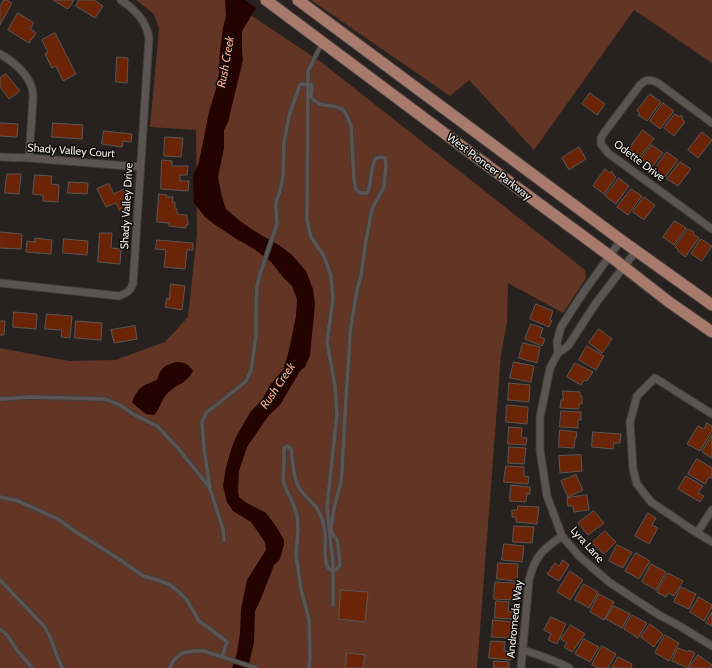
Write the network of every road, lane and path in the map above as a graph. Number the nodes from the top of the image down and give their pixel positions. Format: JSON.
{"nodes":[{"id":1,"x":121,"y":0,"type":"edge"},
{"id":2,"x":298,"y":0,"type":"edge"},
{"id":3,"x":269,"y":2,"type":"edge"},
{"id":4,"x":323,"y":42,"type":"junction"},
{"id":5,"x":0,"y":54,"type":"edge"},
{"id":6,"x":308,"y":84,"type":"junction"},
{"id":7,"x":712,"y":123,"type":"edge"},
{"id":8,"x":0,"y":157,"type":"edge"},
{"id":9,"x":29,"y":158,"type":"junction"},
{"id":10,"x":140,"y":167,"type":"junction"},
{"id":11,"x":712,"y":229,"type":"edge"},
{"id":12,"x":621,"y":240,"type":"junction"},
{"id":13,"x":636,"y":251,"type":"junction"},
{"id":14,"x":610,"y":256,"type":"junction"},
{"id":15,"x":624,"y":267,"type":"junction"},
{"id":16,"x":0,"y":283,"type":"edge"},
{"id":17,"x":712,"y":305,"type":"edge"},
{"id":18,"x":712,"y":332,"type":"edge"},
{"id":19,"x":558,"y":353,"type":"junction"},
{"id":20,"x":0,"y":399,"type":"edge"},
{"id":21,"x":712,"y":414,"type":"edge"},
{"id":22,"x":210,"y":489,"type":"junction"},
{"id":23,"x":0,"y":497,"type":"edge"},
{"id":24,"x":712,"y":510,"type":"edge"},
{"id":25,"x":697,"y":533,"type":"junction"},
{"id":26,"x":562,"y":536,"type":"junction"},
{"id":27,"x":224,"y":540,"type":"dead end"},
{"id":28,"x":712,"y":542,"type":"edge"},
{"id":29,"x":333,"y":570,"type":"junction"},
{"id":30,"x":0,"y":580,"type":"edge"},
{"id":31,"x":333,"y":605,"type":"dead end"},
{"id":32,"x":0,"y":629,"type":"edge"},
{"id":33,"x":712,"y":646,"type":"edge"},
{"id":34,"x":524,"y":650,"type":"junction"},
{"id":35,"x":222,"y":657,"type":"junction"},
{"id":36,"x":32,"y":668,"type":"edge"},
{"id":37,"x":62,"y":668,"type":"edge"},
{"id":38,"x":170,"y":668,"type":"edge"},
{"id":39,"x":255,"y":668,"type":"edge"},
{"id":40,"x":309,"y":668,"type":"edge"},
{"id":41,"x":521,"y":668,"type":"edge"},
{"id":42,"x":569,"y":668,"type":"edge"}],
"edges":[{"from":1,"to":10,"type":"street","name":"Shady Valley Drive"},
{"from":2,"to":12,"type":"main road","name":"West Pioneer Parkway"},
{"from":3,"to":4,"type":"main road","name":"West Pioneer Parkway"},
{"from":4,"to":6,"type":"lane"},
{"from":4,"to":14,"type":"main road","name":"West Pioneer Parkway"},
{"from":5,"to":9,"type":"street"},
{"from":6,"to":22,"type":"lane"},
{"from":6,"to":29,"type":"lane"},
{"from":6,"to":29,"type":"lane"},
{"from":7,"to":11,"type":"street","name":"Odette Drive"},
{"from":8,"to":9,"type":"street","name":"Shady Valley Court"},
{"from":9,"to":10,"type":"street","name":"Shady Valley Court"},
{"from":10,"to":16,"type":"street","name":"Shady Valley Drive"},
{"from":12,"to":13,"type":"main road","name":"West Pioneer Parkway"},
{"from":12,"to":14,"type":"street","name":"Lyra Lane"},
{"from":13,"to":15,"type":"street","name":"Lyra Lane"},
{"from":13,"to":17,"type":"main road","name":"West Pioneer Parkway"},
{"from":14,"to":15,"type":"main road","name":"West Pioneer Parkway"},
{"from":14,"to":19,"type":"street","name":"Lyra Lane"},
{"from":15,"to":18,"type":"main road","name":"West Pioneer Parkway"},
{"from":15,"to":19,"type":"street","name":"Lyra Lane"},
{"from":19,"to":26,"type":"street","name":"Lyra Lane"},
{"from":20,"to":22,"type":"lane"},
{"from":21,"to":25,"type":"street"},
{"from":22,"to":27,"type":"lane"},
{"from":23,"to":35,"type":"lane"},
{"from":24,"to":25,"type":"street"},
{"from":25,"to":28,"type":"street"},
{"from":26,"to":33,"type":"street","name":"Lyra Lane"},
{"from":26,"to":34,"type":"street","name":"Andromeda Way"},
{"from":29,"to":31,"type":"lane"},
{"from":29,"to":40,"type":"lane"},
{"from":30,"to":37,"type":"lane"},
{"from":32,"to":36,"type":"lane"},
{"from":34,"to":41,"type":"street","name":"Andromeda Way"},
{"from":34,"to":42,"type":"street"},
{"from":35,"to":38,"type":"lane"},
{"from":35,"to":39,"type":"lane"}]}
